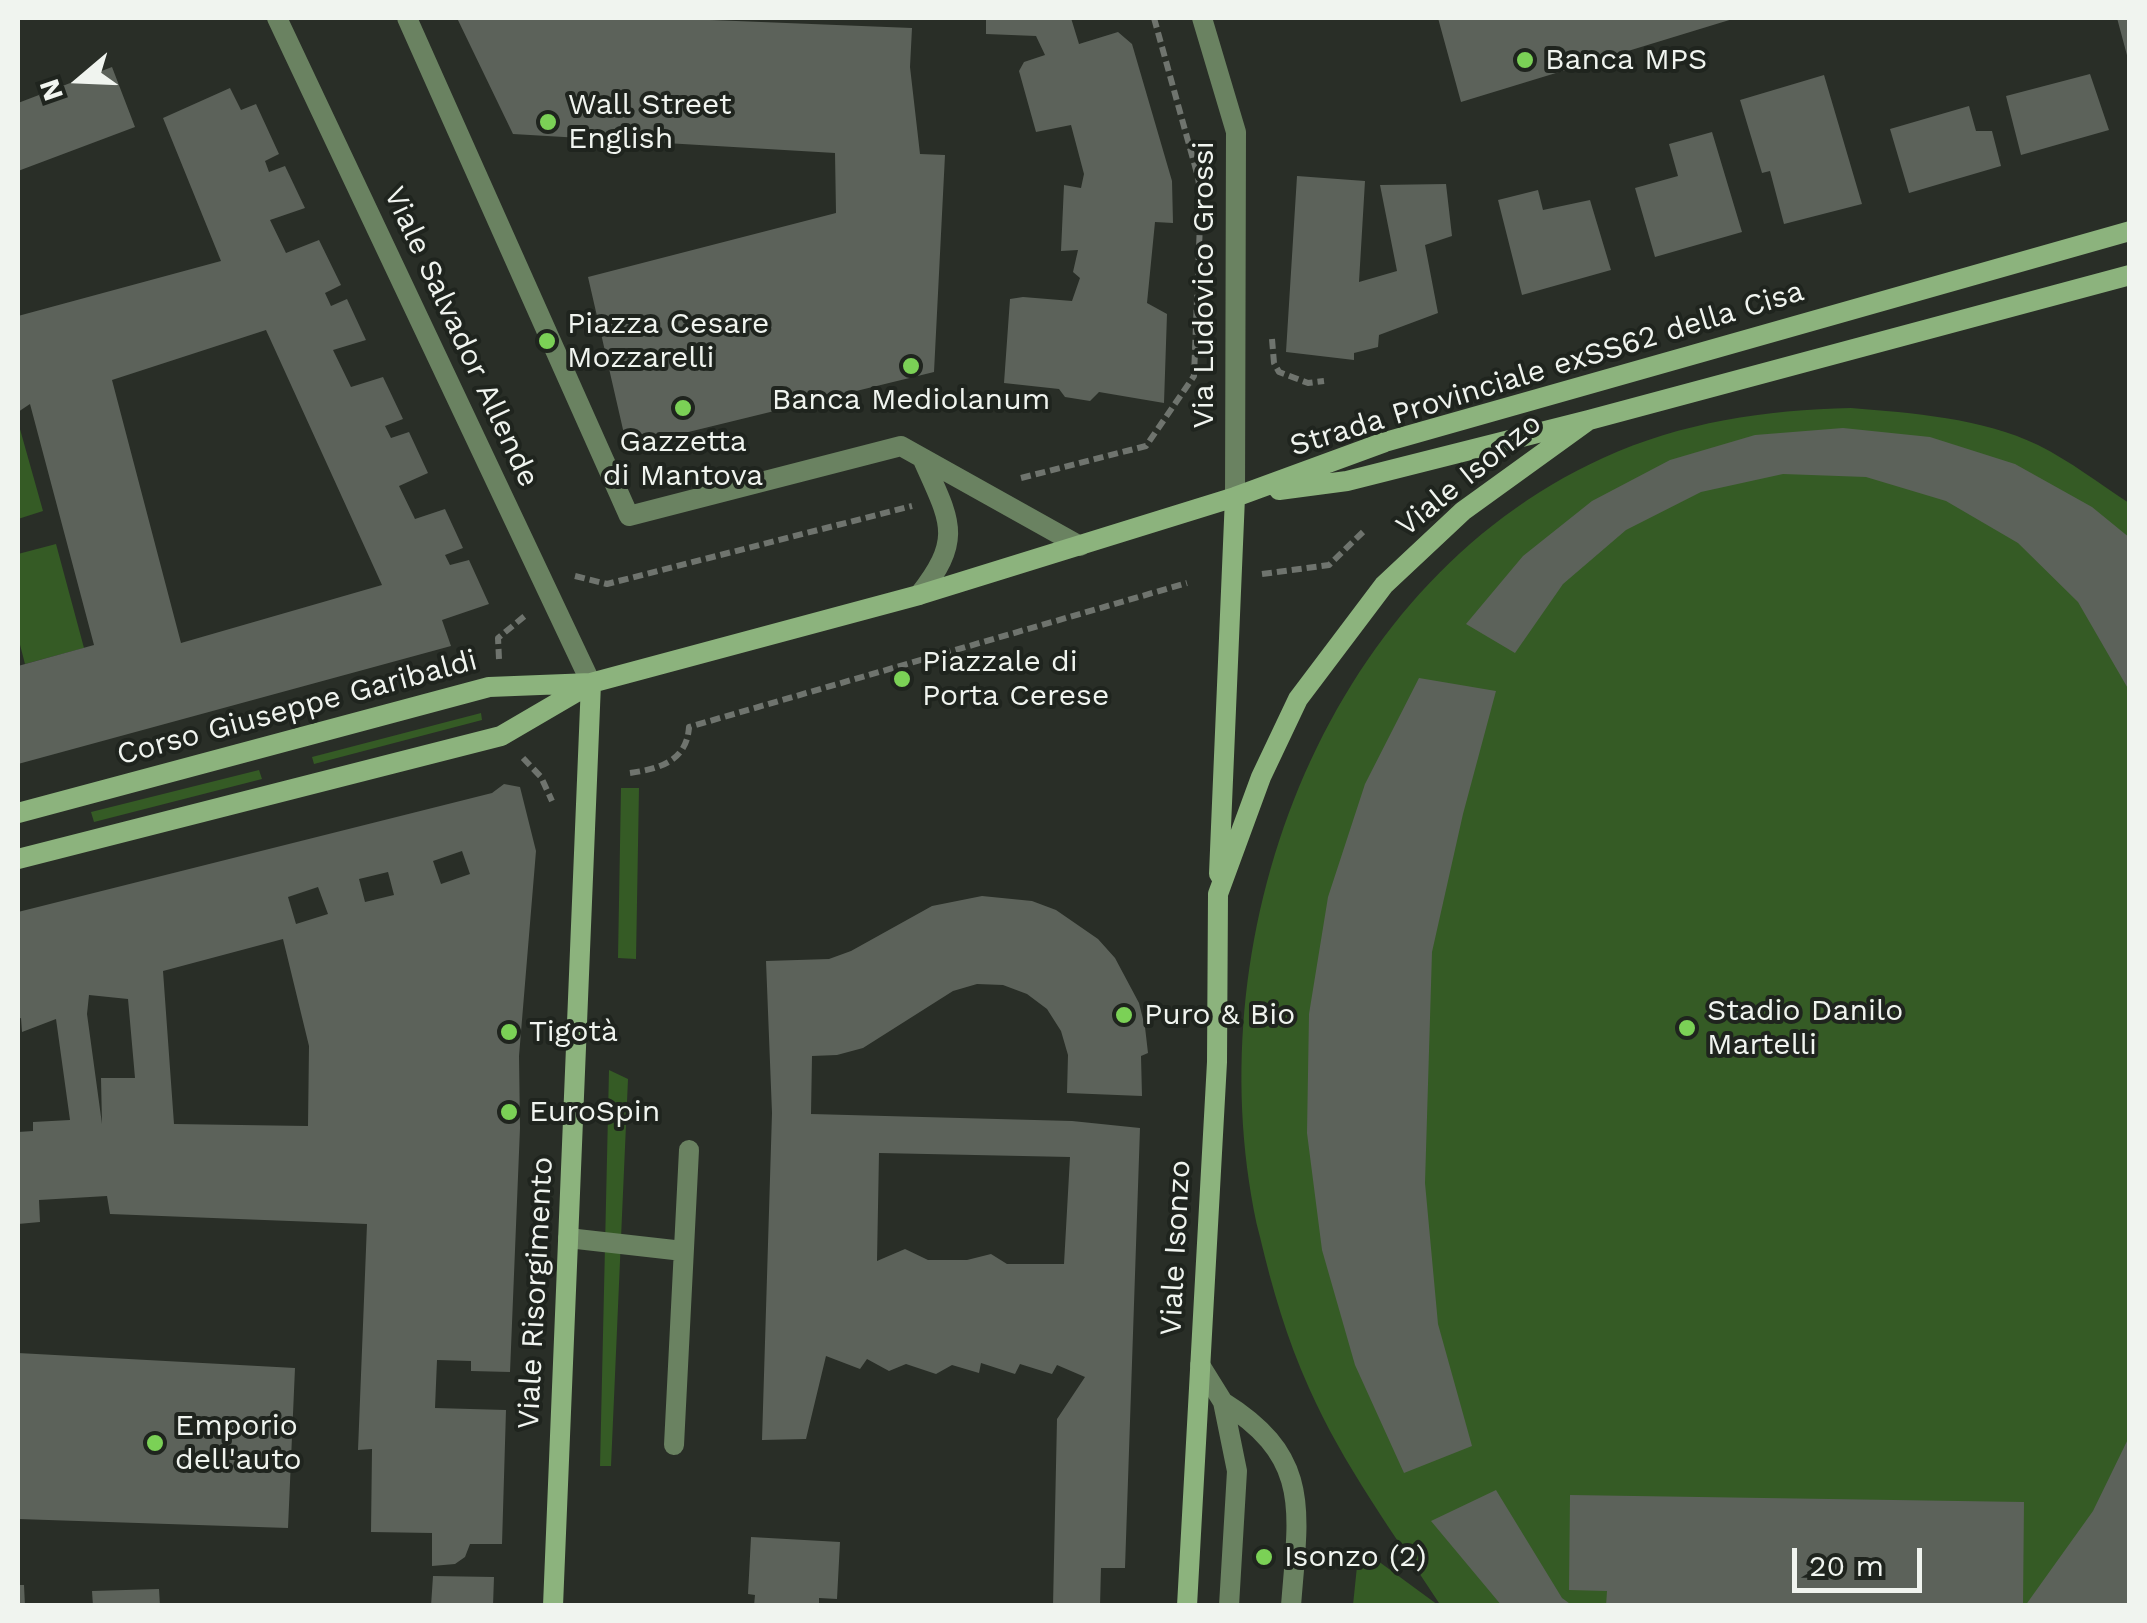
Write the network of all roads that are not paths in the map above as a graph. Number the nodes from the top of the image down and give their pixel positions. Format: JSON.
{"nodes":[{"id":1,"x":278,"y":18,"type":"edge"},
{"id":2,"x":406,"y":18,"type":"edge"},
{"id":3,"x":1202,"y":18,"type":"edge"},
{"id":4,"x":2130,"y":231,"type":"edge"},
{"id":5,"x":2130,"y":275,"type":"edge"},
{"id":6,"x":1589,"y":420,"type":"junction"},
{"id":7,"x":924,"y":460,"type":"junction"},
{"id":8,"x":1235,"y":496,"type":"junction"},
{"id":9,"x":1080,"y":546,"type":"junction"},
{"id":10,"x":919,"y":595,"type":"junction"},
{"id":11,"x":592,"y":683,"type":"junction"},
{"id":12,"x":18,"y":814,"type":"edge"},
{"id":13,"x":18,"y":859,"type":"edge"},
{"id":14,"x":1218,"y":894,"type":"junction"},
{"id":15,"x":689,"y":1150,"type":"dead end"},
{"id":16,"x":568,"y":1238,"type":"junction"},
{"id":17,"x":684,"y":1252,"type":"junction"},
{"id":18,"x":1200,"y":1365,"type":"junction"},
{"id":19,"x":1223,"y":1402,"type":"junction"},
{"id":20,"x":674,"y":1445,"type":"dead end"},
{"id":21,"x":553,"y":1606,"type":"edge"},
{"id":22,"x":1187,"y":1606,"type":"edge"},
{"id":23,"x":1229,"y":1606,"type":"edge"},
{"id":24,"x":1291,"y":1606,"type":"edge"}],
"edges":[{"from":1,"to":11,"type":"street","name":"Viale Salvador Allende"},
{"from":2,"to":7,"type":"street"},
{"from":3,"to":8,"type":"street","name":"Via Ludovico Grossi"},
{"from":4,"to":8,"type":"main road","name":"Strada Provinciale exSS62 della Cisa"},
{"from":5,"to":6,"type":"main road","name":"Strada Provinciale exSS62 della Cisa"},
{"from":6,"to":8,"type":"main road","name":"Strada Provinciale exSS62 della Cisa"},
{"from":6,"to":14,"type":"main road","name":"Viale Isonzo"},
{"from":7,"to":9,"type":"street"},
{"from":7,"to":10,"type":"street"},
{"from":8,"to":9,"type":"main road"},
{"from":8,"to":14,"type":"main road","name":"Viale Isonzo"},
{"from":9,"to":10,"type":"main road"},
{"from":10,"to":11,"type":"main road"},
{"from":11,"to":12,"type":"main road","name":"Corso Giuseppe Garibaldi"},
{"from":11,"to":13,"type":"main road"},
{"from":11,"to":16,"type":"main road","name":"Viale Risorgimento"},
{"from":14,"to":18,"type":"main road","name":"Viale Isonzo"},
{"from":15,"to":17,"type":"street"},
{"from":16,"to":17,"type":"street"},
{"from":16,"to":21,"type":"main road","name":"Viale Risorgimento"},
{"from":17,"to":20,"type":"street"},
{"from":18,"to":19,"type":"street"},
{"from":18,"to":22,"type":"main road","name":"Viale Isonzo"},
{"from":19,"to":23,"type":"street"},
{"from":19,"to":24,"type":"street"}]}
